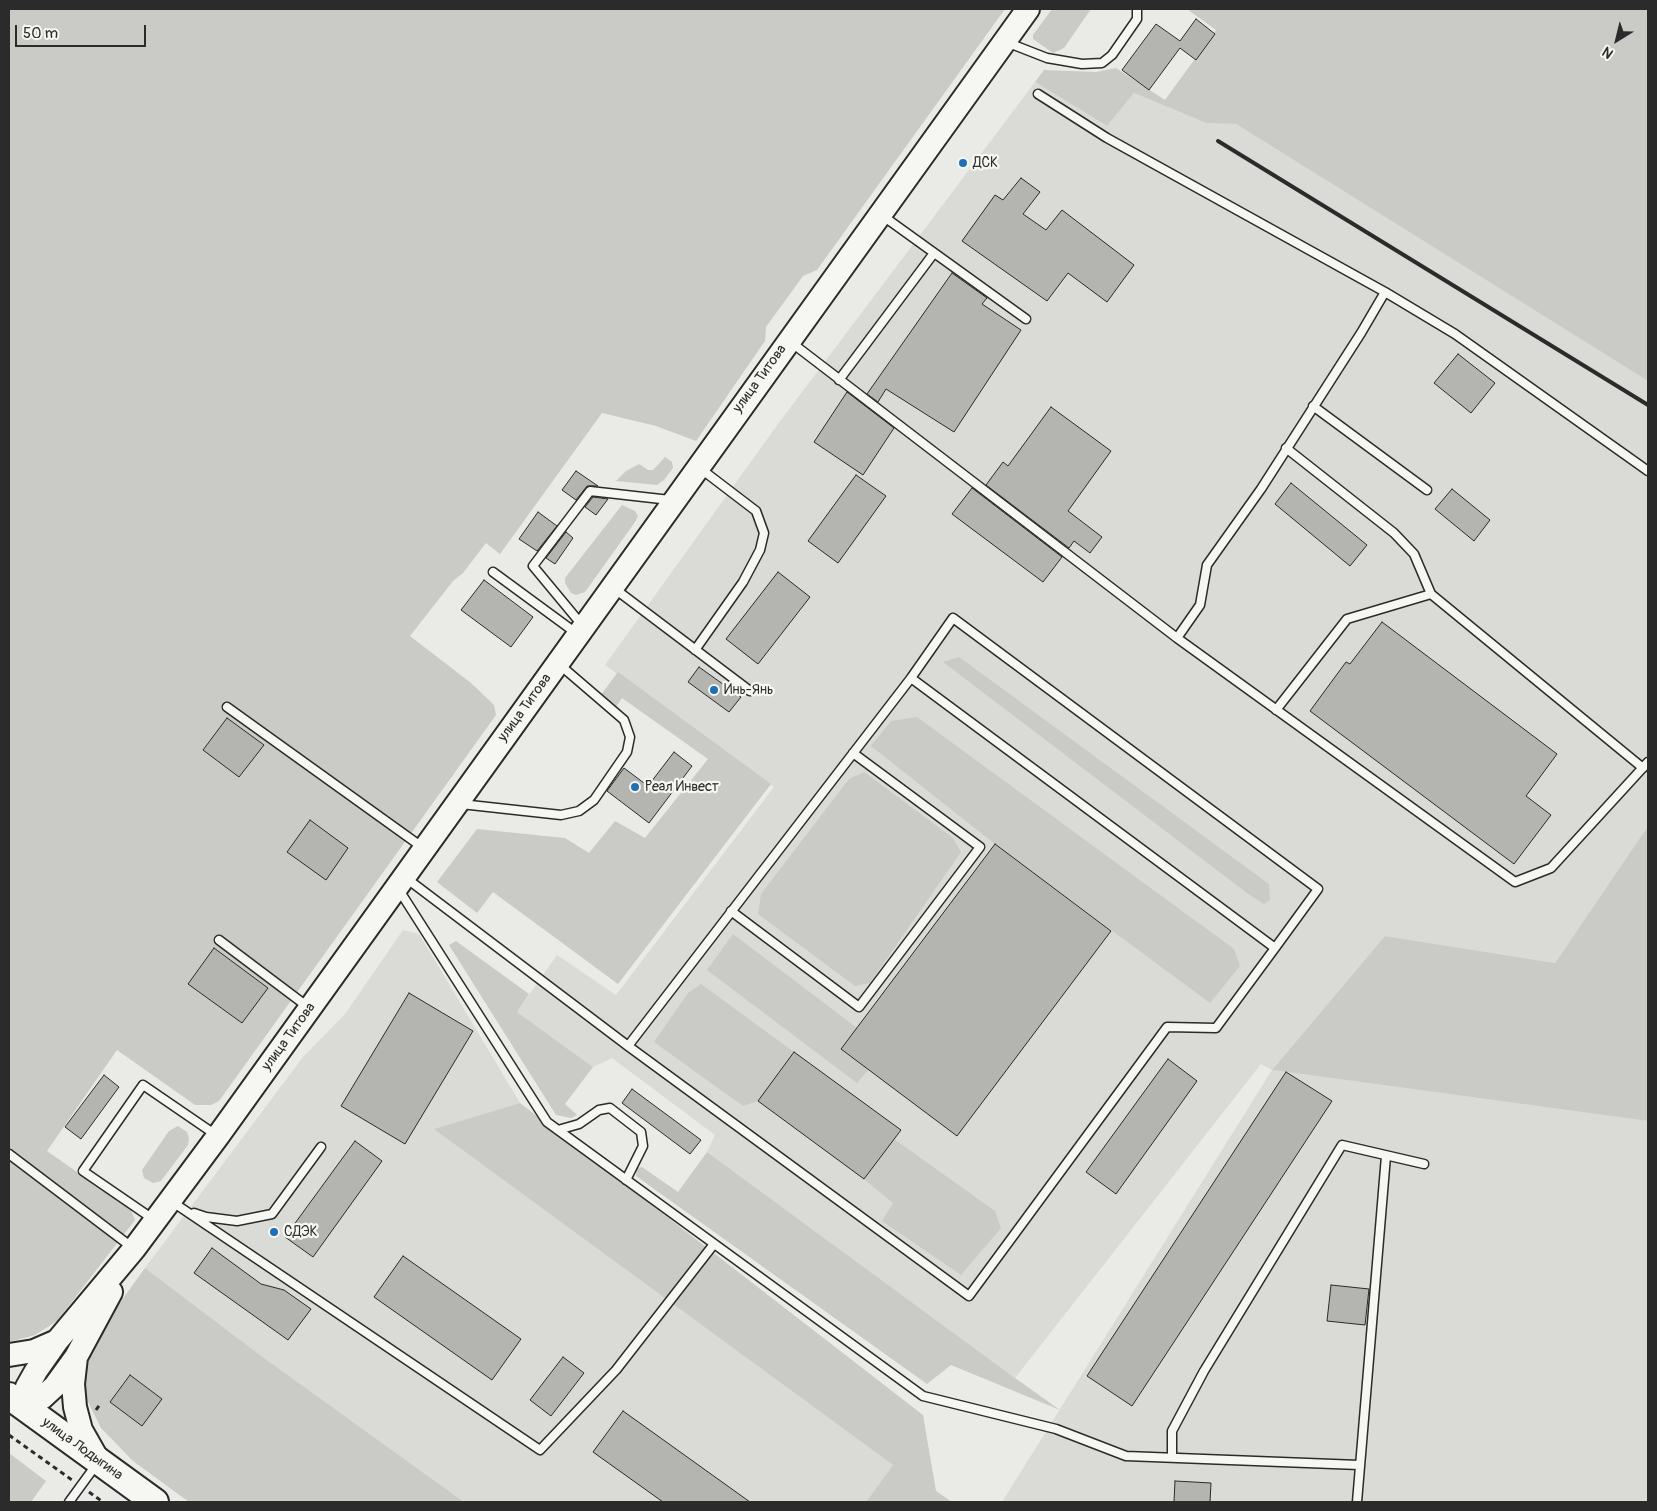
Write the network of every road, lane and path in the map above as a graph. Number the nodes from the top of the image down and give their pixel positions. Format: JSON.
{"nodes":[{"id":1,"x":1028,"y":9,"type":"edge"},
{"id":2,"x":1137,"y":9,"type":"edge"},
{"id":3,"x":1004,"y":41,"type":"junction"},
{"id":4,"x":1038,"y":94,"type":"dead end"},
{"id":5,"x":879,"y":213,"type":"junction"},
{"id":6,"x":934,"y":253,"type":"junction"},
{"id":7,"x":1385,"y":292,"type":"junction"},
{"id":8,"x":1026,"y":319,"type":"dead end"},
{"id":9,"x":788,"y":340,"type":"junction"},
{"id":10,"x":839,"y":380,"type":"junction"},
{"id":11,"x":1313,"y":406,"type":"junction"},
{"id":12,"x":1286,"y":448,"type":"junction"},
{"id":13,"x":697,"y":466,"type":"junction"},
{"id":14,"x":1648,"y":471,"type":"edge"},
{"id":15,"x":1427,"y":490,"type":"dead end"},
{"id":16,"x":672,"y":500,"type":"junction"},
{"id":17,"x":493,"y":572,"type":"dead end"},
{"id":18,"x":612,"y":586,"type":"junction"},
{"id":19,"x":1432,"y":594,"type":"junction"},
{"id":20,"x":580,"y":630,"type":"junction"},
{"id":21,"x":1176,"y":638,"type":"junction"},
{"id":22,"x":695,"y":650,"type":"junction"},
{"id":23,"x":557,"y":663,"type":"junction"},
{"id":24,"x":911,"y":678,"type":"junction"},
{"id":25,"x":750,"y":691,"type":"dead end"},
{"id":26,"x":227,"y":707,"type":"dead end"},
{"id":27,"x":1276,"y":710,"type":"junction"},
{"id":28,"x":853,"y":753,"type":"junction"},
{"id":29,"x":1646,"y":765,"type":"edge"},
{"id":30,"x":456,"y":803,"type":"junction"},
{"id":31,"x":424,"y":849,"type":"junction"},
{"id":32,"x":400,"y":881,"type":"junction"},
{"id":33,"x":731,"y":912,"type":"junction"},
{"id":34,"x":219,"y":940,"type":"dead end"},
{"id":35,"x":1275,"y":948,"type":"junction"},
{"id":36,"x":310,"y":1008,"type":"junction"},
{"id":37,"x":628,"y":1046,"type":"junction"},
{"id":38,"x":558,"y":1130,"type":"junction"},
{"id":39,"x":218,"y":1136,"type":"junction"},
{"id":40,"x":321,"y":1147,"type":"dead end"},
{"id":41,"x":9,"y":1154,"type":"edge"},
{"id":42,"x":1386,"y":1156,"type":"junction"},
{"id":43,"x":1424,"y":1164,"type":"dead end"},
{"id":44,"x":626,"y":1180,"type":"junction"},
{"id":45,"x":176,"y":1204,"type":"junction"},
{"id":46,"x":155,"y":1221,"type":"junction"},
{"id":47,"x":714,"y":1244,"type":"junction"},
{"id":48,"x":134,"y":1249,"type":"junction"},
{"id":49,"x":57,"y":1341,"type":"junction"},
{"id":50,"x":9,"y":1355,"type":"edge"},
{"id":51,"x":76,"y":1356,"type":"junction"},
{"id":52,"x":16,"y":1401,"type":"edge"},
{"id":53,"x":9,"y":1435,"type":"edge"},
{"id":54,"x":1172,"y":1457,"type":"junction"},
{"id":55,"x":99,"y":1461,"type":"junction"},
{"id":56,"x":1359,"y":1466,"type":"junction"},
{"id":57,"x":81,"y":1486,"type":"junction"},
{"id":58,"x":69,"y":1502,"type":"edge"},
{"id":59,"x":103,"y":1502,"type":"edge"},
{"id":60,"x":155,"y":1502,"type":"edge"},
{"id":61,"x":1357,"y":1502,"type":"edge"}],
"edges":[{"from":1,"to":3,"type":"main road","name":"улица Титова"},
{"from":2,"to":3,"type":"lane"},
{"from":3,"to":5,"type":"main road","name":"улица Титова"},
{"from":4,"to":7,"type":"lane"},
{"from":5,"to":6,"type":"lane"},
{"from":5,"to":9,"type":"main road","name":"улица Титова"},
{"from":6,"to":8,"type":"lane"},
{"from":6,"to":10,"type":"lane"},
{"from":7,"to":11,"type":"lane"},
{"from":7,"to":14,"type":"lane"},
{"from":9,"to":10,"type":"lane"},
{"from":9,"to":13,"type":"main road","name":"улица Титова"},
{"from":10,"to":21,"type":"lane"},
{"from":11,"to":12,"type":"lane"},
{"from":11,"to":15,"type":"lane"},
{"from":12,"to":19,"type":"lane"},
{"from":12,"to":21,"type":"lane"},
{"from":13,"to":16,"type":"main road","name":"улица Титова"},
{"from":13,"to":22,"type":"lane"},
{"from":16,"to":18,"type":"main road","name":"улица Титова"},
{"from":16,"to":20,"type":"lane"},
{"from":17,"to":20,"type":"lane"},
{"from":18,"to":20,"type":"main road","name":"улица Титова"},
{"from":18,"to":22,"type":"lane"},
{"from":19,"to":27,"type":"lane"},
{"from":19,"to":29,"type":"lane"},
{"from":20,"to":23,"type":"main road","name":"улица Титова"},
{"from":21,"to":27,"type":"lane"},
{"from":22,"to":25,"type":"lane"},
{"from":23,"to":30,"type":"main road","name":"улица Титова"},
{"from":23,"to":30,"type":"lane"},
{"from":24,"to":28,"type":"lane"},
{"from":24,"to":35,"type":"lane"},
{"from":24,"to":35,"type":"lane"},
{"from":26,"to":31,"type":"lane"},
{"from":27,"to":29,"type":"lane"},
{"from":28,"to":33,"type":"lane"},
{"from":28,"to":33,"type":"lane"},
{"from":30,"to":31,"type":"main road","name":"улица Титова"},
{"from":31,"to":32,"type":"main road","name":"улица Титова"},
{"from":32,"to":36,"type":"main road","name":"улица Титова"},
{"from":32,"to":37,"type":"lane"},
{"from":32,"to":38,"type":"lane"},
{"from":33,"to":37,"type":"lane"},
{"from":34,"to":36,"type":"lane"},
{"from":35,"to":37,"type":"lane"},
{"from":36,"to":39,"type":"main road","name":"улица Титова"},
{"from":38,"to":44,"type":"lane"},
{"from":38,"to":44,"type":"lane"},
{"from":39,"to":45,"type":"main road","name":"улица Титова"},
{"from":39,"to":46,"type":"lane"},
{"from":40,"to":45,"type":"lane"},
{"from":41,"to":48,"type":"lane"},
{"from":42,"to":43,"type":"lane"},
{"from":42,"to":54,"type":"lane"},
{"from":42,"to":56,"type":"lane"},
{"from":44,"to":47,"type":"lane"},
{"from":45,"to":46,"type":"main road","name":"улица Титова"},
{"from":45,"to":47,"type":"lane"},
{"from":46,"to":48,"type":"main road","name":"улица Титова"},
{"from":47,"to":54,"type":"lane"},
{"from":48,"to":49,"type":"main road","name":"улица Титова"},
{"from":48,"to":51,"type":"main road"},
{"from":49,"to":50,"type":"main road"},
{"from":49,"to":52,"type":"main road","name":"улица Титова"},
{"from":51,"to":52,"type":"main road"},
{"from":51,"to":55,"type":"main road"},
{"from":52,"to":55,"type":"main road","name":"улица Лодыгина"},
{"from":53,"to":57,"type":"path"},
{"from":54,"to":56,"type":"lane"},
{"from":55,"to":57,"type":"lane"},
{"from":55,"to":60,"type":"main road","name":"улица Лодыгина"},
{"from":56,"to":61,"type":"lane"},
{"from":57,"to":58,"type":"lane"},
{"from":57,"to":59,"type":"path"}]}
